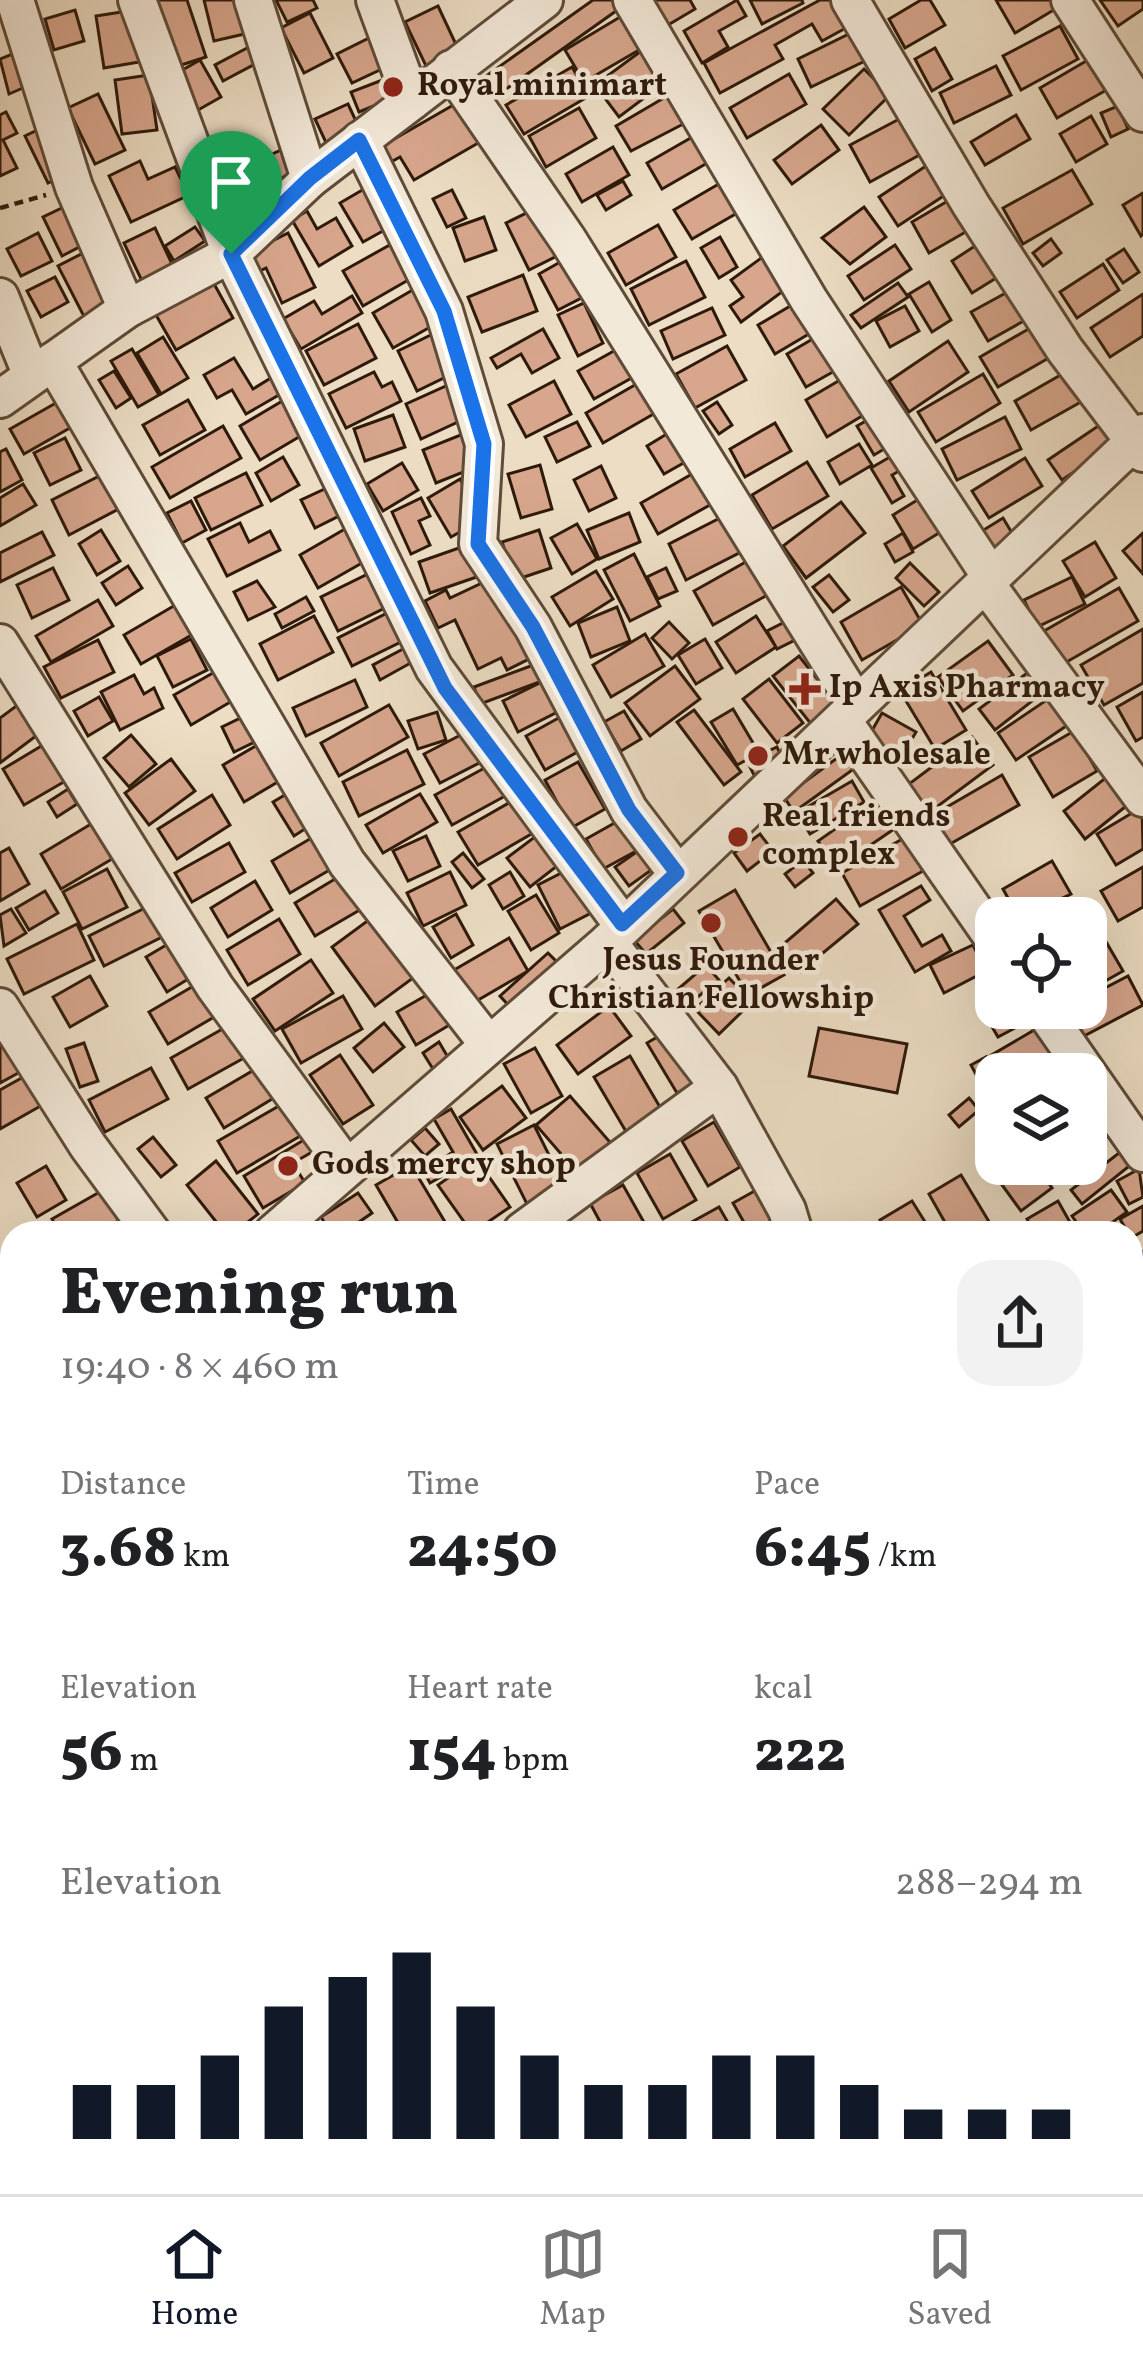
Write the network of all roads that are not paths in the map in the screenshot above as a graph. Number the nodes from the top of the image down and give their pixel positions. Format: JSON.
{"nodes":[{"id":1,"x":15,"y":0,"type":"edge"},
{"id":2,"x":137,"y":0,"type":"edge"},
{"id":3,"x":253,"y":0,"type":"edge"},
{"id":4,"x":375,"y":0,"type":"edge"},
{"id":5,"x":632,"y":0,"type":"edge"},
{"id":6,"x":850,"y":0,"type":"edge"},
{"id":7,"x":1070,"y":0,"type":"edge"},
{"id":8,"x":525,"y":6,"type":"edge"},
{"id":9,"x":452,"y":69,"type":"junction"},
{"id":10,"x":412,"y":101,"type":"junction"},
{"id":11,"x":1143,"y":113,"type":"edge"},
{"id":12,"x":359,"y":140,"type":"junction"},
{"id":13,"x":310,"y":178,"type":"junction"},
{"id":14,"x":231,"y":254,"type":"junction"},
{"id":15,"x":0,"y":297,"type":"edge"},
{"id":16,"x":128,"y":309,"type":"junction"},
{"id":17,"x":43,"y":369,"type":"junction"},
{"id":18,"x":0,"y":399,"type":"edge"},
{"id":19,"x":1140,"y":442,"type":"edge"},
{"id":20,"x":989,"y":581,"type":"junction"},
{"id":21,"x":0,"y":643,"type":"edge"},
{"id":22,"x":850,"y":713,"type":"junction"},
{"id":23,"x":1143,"y":798,"type":"edge"},
{"id":24,"x":677,"y":873,"type":"junction"},
{"id":25,"x":975,"y":909,"type":"edge"},
{"id":26,"x":615,"y":933,"type":"junction"},
{"id":27,"x":0,"y":1007,"type":"edge"},
{"id":28,"x":1057,"y":1029,"type":"edge"},
{"id":29,"x":488,"y":1044,"type":"junction"},
{"id":30,"x":719,"y":1087,"type":"junction"},
{"id":31,"x":1143,"y":1154,"type":"edge"},
{"id":32,"x":347,"y":1168,"type":"junction"},
{"id":33,"x":143,"y":1221,"type":"edge"},
{"id":34,"x":287,"y":1221,"type":"edge"},
{"id":35,"x":535,"y":1221,"type":"edge"},
{"id":36,"x":790,"y":1221,"type":"edge"}],
"edges":[{"from":1,"to":16,"type":"street"},
{"from":2,"to":14,"type":"street"},
{"from":3,"to":13,"type":"street"},
{"from":4,"to":10,"type":"street"},
{"from":5,"to":20,"type":"street"},
{"from":6,"to":19,"type":"street"},
{"from":7,"to":11,"type":"street"},
{"from":8,"to":9,"type":"street"},
{"from":9,"to":10,"type":"street"},
{"from":9,"to":22,"type":"street"},
{"from":10,"to":12,"type":"street"},
{"from":12,"to":13,"type":"street"},
{"from":12,"to":24,"type":"street"},
{"from":13,"to":14,"type":"street"},
{"from":14,"to":16,"type":"street"},
{"from":14,"to":26,"type":"street"},
{"from":15,"to":17,"type":"street"},
{"from":16,"to":17,"type":"street"},
{"from":17,"to":18,"type":"street"},
{"from":17,"to":29,"type":"street"},
{"from":19,"to":20,"type":"street"},
{"from":20,"to":22,"type":"street"},
{"from":20,"to":23,"type":"street"},
{"from":21,"to":32,"type":"street"},
{"from":22,"to":24,"type":"street"},
{"from":22,"to":25,"type":"street"},
{"from":24,"to":26,"type":"street"},
{"from":26,"to":29,"type":"street"},
{"from":26,"to":30,"type":"street"},
{"from":27,"to":33,"type":"street"},
{"from":28,"to":31,"type":"street"},
{"from":29,"to":32,"type":"street"},
{"from":30,"to":35,"type":"street"},
{"from":30,"to":36,"type":"street"},
{"from":32,"to":34,"type":"street"}]}
